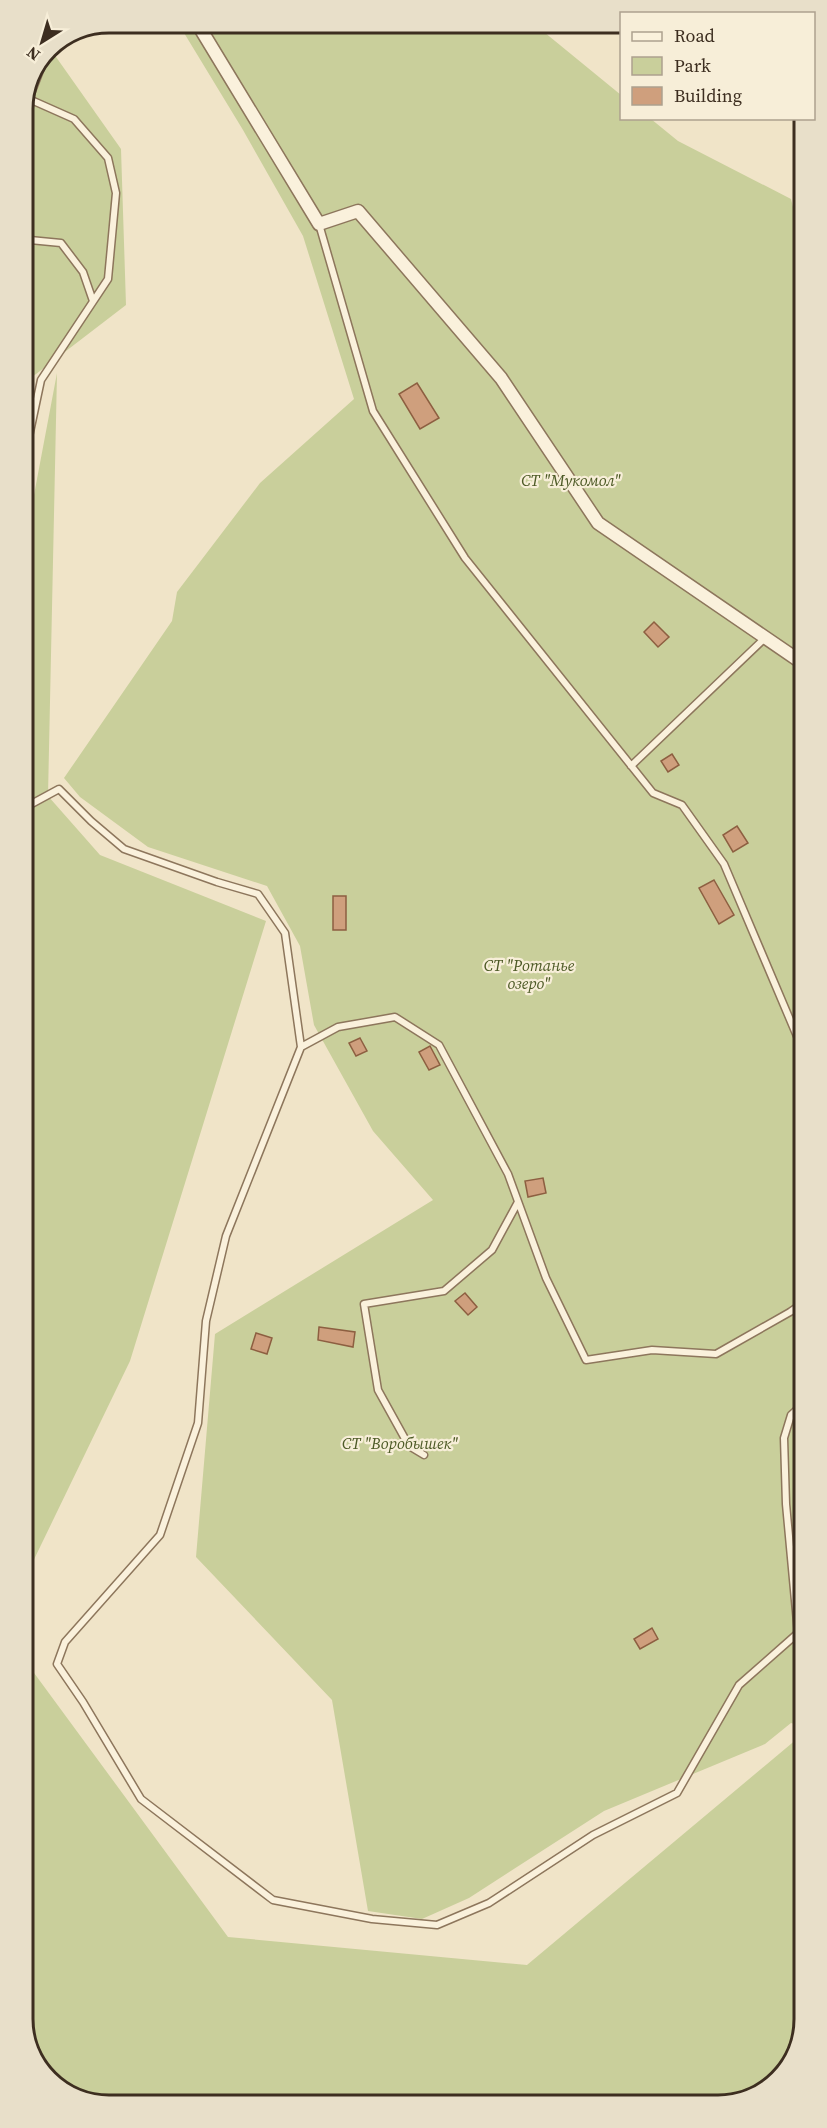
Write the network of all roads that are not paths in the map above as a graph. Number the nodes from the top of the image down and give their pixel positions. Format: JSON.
{"nodes":[{"id":1,"x":204,"y":33,"type":"edge"},
{"id":2,"x":33,"y":101,"type":"edge"},
{"id":3,"x":319,"y":224,"type":"junction"},
{"id":4,"x":33,"y":240,"type":"edge"},
{"id":5,"x":93,"y":301,"type":"junction"},
{"id":6,"x":33,"y":418,"type":"edge"},
{"id":7,"x":766,"y":638,"type":"junction"},
{"id":8,"x":794,"y":658,"type":"edge"},
{"id":9,"x":631,"y":766,"type":"junction"},
{"id":10,"x":33,"y":803,"type":"edge"},
{"id":11,"x":794,"y":1029,"type":"edge"},
{"id":12,"x":301,"y":1047,"type":"junction"},
{"id":13,"x":518,"y":1202,"type":"junction"},
{"id":14,"x":794,"y":1309,"type":"edge"},
{"id":15,"x":794,"y":1412,"type":"edge"},
{"id":16,"x":424,"y":1455,"type":"dead end"},
{"id":17,"x":794,"y":1590,"type":"edge"},
{"id":18,"x":794,"y":1636,"type":"edge"}],
"edges":[{"from":1,"to":3,"type":"street"},
{"from":2,"to":5,"type":"lane"},
{"from":3,"to":7,"type":"street"},
{"from":3,"to":9,"type":"lane"},
{"from":4,"to":5,"type":"lane"},
{"from":5,"to":6,"type":"lane"},
{"from":7,"to":8,"type":"street"},
{"from":7,"to":9,"type":"lane"},
{"from":9,"to":11,"type":"lane"},
{"from":10,"to":12,"type":"lane"},
{"from":12,"to":13,"type":"lane"},
{"from":12,"to":18,"type":"lane"},
{"from":13,"to":14,"type":"lane"},
{"from":13,"to":16,"type":"lane"},
{"from":15,"to":17,"type":"lane"}]}
